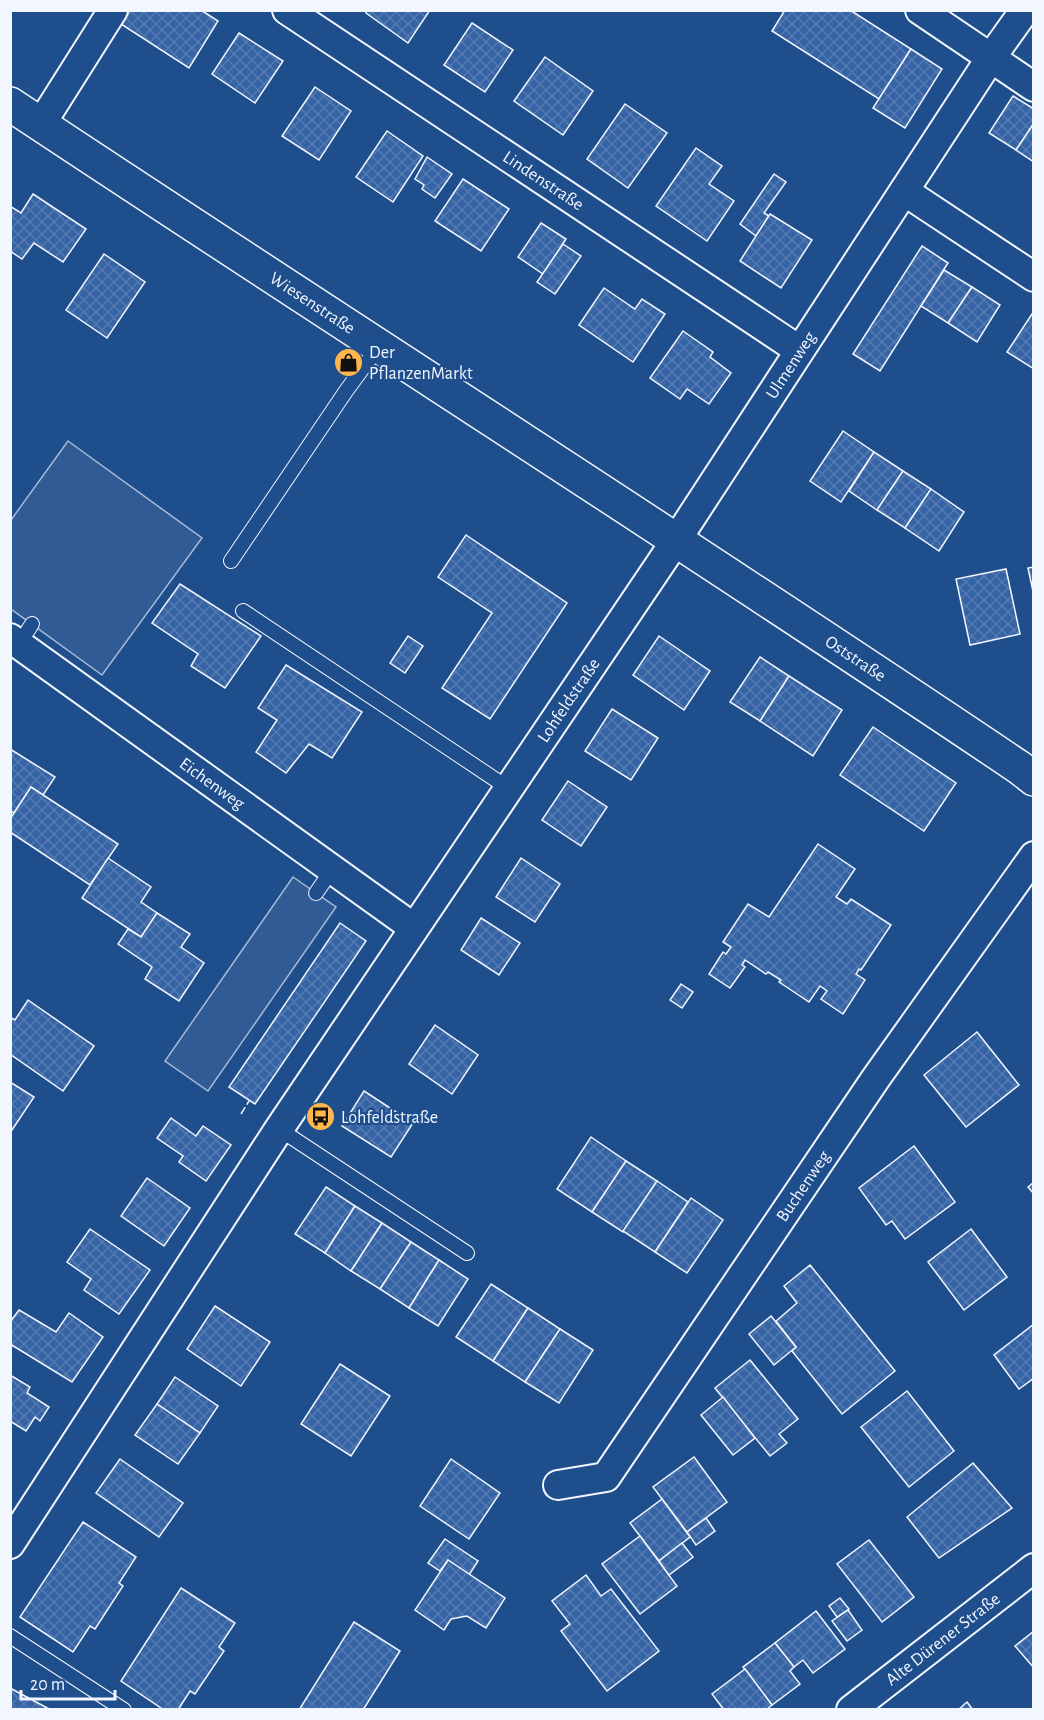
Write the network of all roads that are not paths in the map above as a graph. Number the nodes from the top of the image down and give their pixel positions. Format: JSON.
{"nodes":[{"id":1,"x":113,"y":10,"type":"edge"},
{"id":2,"x":287,"y":10,"type":"edge"},
{"id":3,"x":920,"y":10,"type":"edge"},
{"id":4,"x":1025,"y":10,"type":"edge"},
{"id":5,"x":990,"y":59,"type":"junction"},
{"id":6,"x":1034,"y":87,"type":"edge"},
{"id":7,"x":12,"y":108,"type":"edge"},
{"id":8,"x":41,"y":124,"type":"junction"},
{"id":9,"x":904,"y":191,"type":"junction"},
{"id":10,"x":1034,"y":277,"type":"edge"},
{"id":11,"x":379,"y":346,"type":"junction"},
{"id":12,"x":799,"y":351,"type":"junction"},
{"id":13,"x":677,"y":538,"type":"junction"},
{"id":14,"x":231,"y":561,"type":"dead end"},
{"id":15,"x":243,"y":611,"type":"dead end"},
{"id":16,"x":20,"y":635,"type":"edge"},
{"id":17,"x":1034,"y":779,"type":"edge"},
{"id":18,"x":508,"y":788,"type":"junction"},
{"id":19,"x":1034,"y":856,"type":"edge"},
{"id":20,"x":332,"y":870,"type":"junction"},
{"id":21,"x":316,"y":893,"type":"dead end"},
{"id":22,"x":414,"y":928,"type":"junction"},
{"id":23,"x":279,"y":1130,"type":"junction"},
{"id":24,"x":467,"y":1253,"type":"dead end"},
{"id":25,"x":558,"y":1485,"type":"dead end"},
{"id":26,"x":10,"y":1544,"type":"edge"},
{"id":27,"x":1034,"y":1568,"type":"edge"},
{"id":28,"x":10,"y":1636,"type":"edge"},
{"id":29,"x":124,"y":1710,"type":"edge"},
{"id":30,"x":851,"y":1710,"type":"edge"}],
"edges":[{"from":1,"to":8,"type":"street"},
{"from":2,"to":12,"type":"street","name":"Lindenstraße"},
{"from":3,"to":5,"type":"street"},
{"from":4,"to":5,"type":"street","name":"Ulmenweg"},
{"from":5,"to":6,"type":"street"},
{"from":5,"to":9,"type":"street","name":"Ulmenweg"},
{"from":7,"to":8,"type":"main road","name":"Wiesenstraße"},
{"from":8,"to":11,"type":"main road","name":"Wiesenstraße"},
{"from":9,"to":10,"type":"street"},
{"from":9,"to":12,"type":"street","name":"Ulmenweg"},
{"from":11,"to":13,"type":"main road","name":"Wiesenstraße"},
{"from":11,"to":14,"type":"lane"},
{"from":12,"to":13,"type":"street","name":"Ulmenweg"},
{"from":13,"to":17,"type":"main road","name":"Oststraße"},
{"from":13,"to":18,"type":"street","name":"Lohfeldstraße"},
{"from":15,"to":18,"type":"lane"},
{"from":16,"to":20,"type":"street","name":"Eichenweg"},
{"from":18,"to":22,"type":"street","name":"Lohfeldstraße"},
{"from":19,"to":25,"type":"street","name":"Buchenweg"},
{"from":20,"to":21,"type":"lane"},
{"from":20,"to":22,"type":"street","name":"Eichenweg"},
{"from":22,"to":23,"type":"street","name":"Lohfeldstraße"},
{"from":23,"to":24,"type":"lane"},
{"from":23,"to":26,"type":"street","name":"Lohfeldstraße"},
{"from":27,"to":30,"type":"street","name":"Alte Dürener Straße"},
{"from":28,"to":29,"type":"lane"}]}
